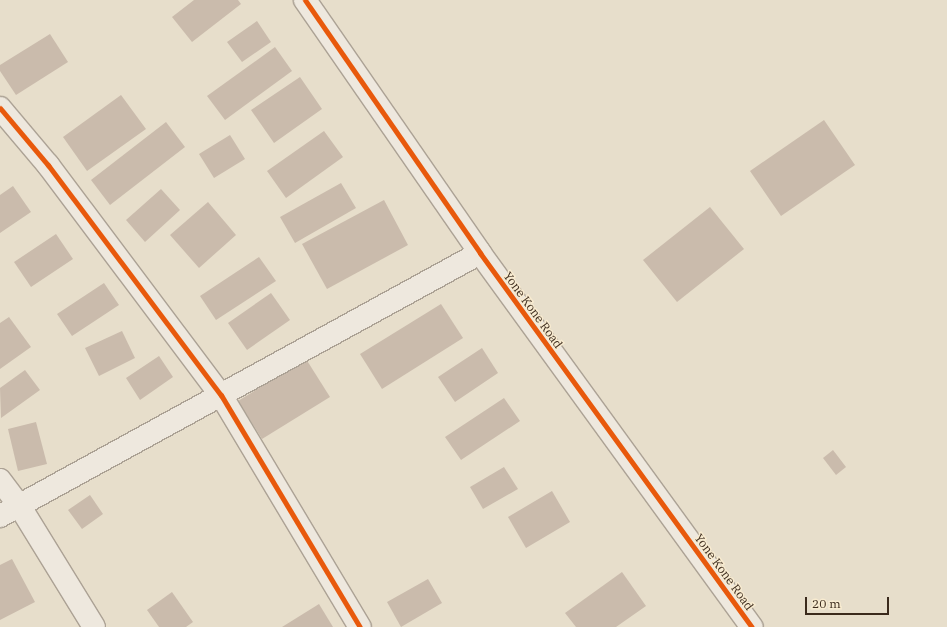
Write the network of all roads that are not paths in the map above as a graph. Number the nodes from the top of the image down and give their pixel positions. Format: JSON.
{"nodes":[{"id":1,"x":305,"y":0,"type":"edge"},
{"id":2,"x":0,"y":108,"type":"edge"},
{"id":3,"x":480,"y":254,"type":"junction"},
{"id":4,"x":221,"y":395,"type":"junction"},
{"id":5,"x":0,"y":480,"type":"edge"},
{"id":6,"x":19,"y":506,"type":"junction"},
{"id":7,"x":0,"y":516,"type":"edge"},
{"id":8,"x":94,"y":627,"type":"edge"},
{"id":9,"x":360,"y":627,"type":"edge"},
{"id":10,"x":752,"y":627,"type":"edge"}],
"edges":[{"from":1,"to":3,"type":"street","name":"Yone Kone Road"},
{"from":2,"to":4,"type":"street"},
{"from":3,"to":4,"type":"street"},
{"from":3,"to":10,"type":"street","name":"Yone Kone Road"},
{"from":4,"to":6,"type":"street"},
{"from":4,"to":9,"type":"street"},
{"from":5,"to":6,"type":"street"},
{"from":6,"to":7,"type":"street"},
{"from":6,"to":8,"type":"street"}]}
